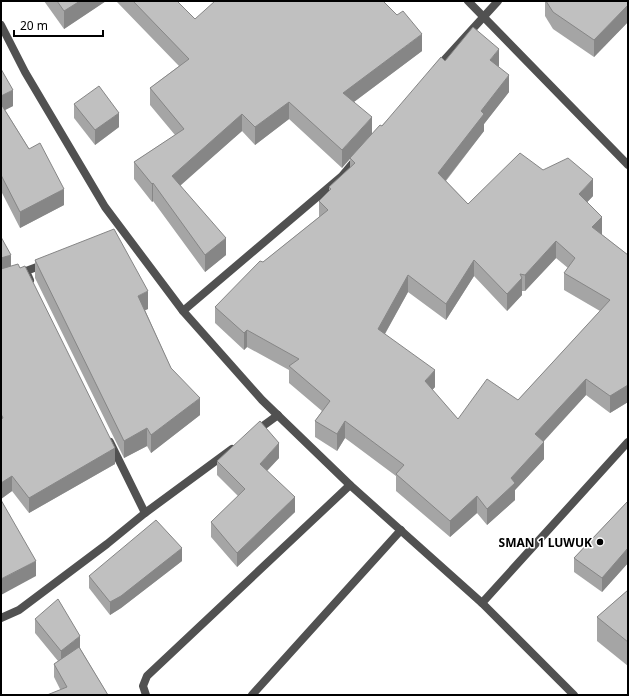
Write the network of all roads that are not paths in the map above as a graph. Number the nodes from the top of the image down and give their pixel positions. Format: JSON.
{"nodes":[{"id":1,"x":468,"y":1,"type":"edge"},
{"id":2,"x":498,"y":1,"type":"edge"},
{"id":3,"x":483,"y":16,"type":"junction"},
{"id":4,"x":1,"y":24,"type":"edge"},
{"id":5,"x":431,"y":75,"type":"edge"},
{"id":6,"x":363,"y":152,"type":"edge"},
{"id":7,"x":628,"y":165,"type":"edge"},
{"id":8,"x":54,"y":260,"type":"edge"},
{"id":9,"x":33,"y":285,"type":"edge"},
{"id":10,"x":183,"y":311,"type":"junction"},
{"id":11,"x":278,"y":415,"type":"junction"},
{"id":12,"x":106,"y":434,"type":"edge"},
{"id":13,"x":252,"y":434,"type":"edge"},
{"id":14,"x":628,"y":442,"type":"edge"},
{"id":15,"x":240,"y":443,"type":"edge"},
{"id":16,"x":350,"y":485,"type":"junction"},
{"id":17,"x":145,"y":513,"type":"junction"},
{"id":18,"x":401,"y":530,"type":"junction"},
{"id":19,"x":482,"y":603,"type":"junction"},
{"id":20,"x":1,"y":618,"type":"edge"},
{"id":21,"x":146,"y":695,"type":"edge"},
{"id":22,"x":252,"y":695,"type":"edge"},
{"id":23,"x":574,"y":695,"type":"edge"}],
"edges":[{"from":1,"to":3,"type":"street"},
{"from":2,"to":3,"type":"street"},
{"from":3,"to":5,"type":"street"},
{"from":3,"to":7,"type":"street"},
{"from":4,"to":10,"type":"street"},
{"from":6,"to":10,"type":"street"},
{"from":8,"to":9,"type":"street"},
{"from":10,"to":11,"type":"street"},
{"from":11,"to":13,"type":"street"},
{"from":11,"to":16,"type":"street"},
{"from":12,"to":17,"type":"street"},
{"from":14,"to":19,"type":"street"},
{"from":15,"to":17,"type":"street"},
{"from":16,"to":18,"type":"street"},
{"from":16,"to":21,"type":"street"},
{"from":17,"to":20,"type":"street"},
{"from":18,"to":19,"type":"street"},
{"from":18,"to":22,"type":"street"},
{"from":19,"to":23,"type":"street"}]}
